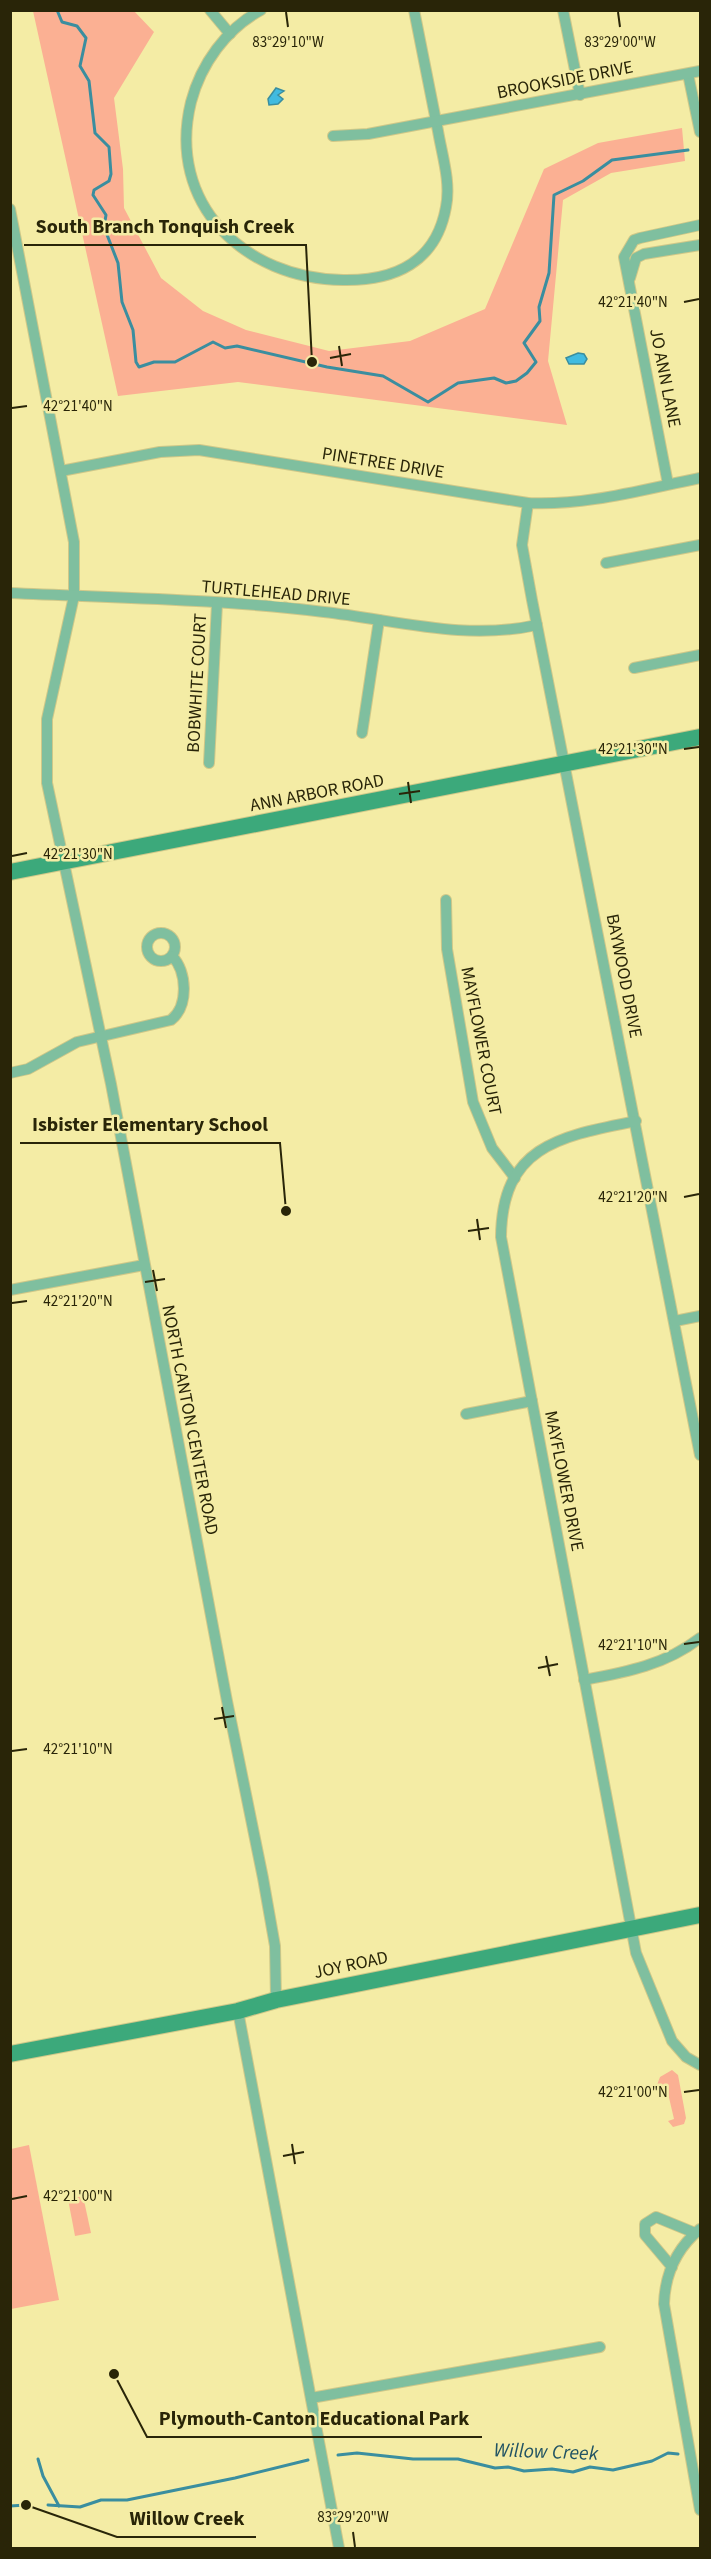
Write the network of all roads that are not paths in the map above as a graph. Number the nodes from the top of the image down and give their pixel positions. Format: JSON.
{"nodes":[{"id":1,"x":210,"y":10,"type":"edge"},
{"id":2,"x":261,"y":10,"type":"edge"},
{"id":3,"x":414,"y":10,"type":"edge"},
{"id":4,"x":563,"y":10,"type":"edge"},
{"id":5,"x":230,"y":34,"type":"junction"},
{"id":6,"x":700,"y":71,"type":"edge"},
{"id":7,"x":688,"y":74,"type":"junction"},
{"id":8,"x":580,"y":95,"type":"junction"},
{"id":9,"x":436,"y":122,"type":"junction"},
{"id":10,"x":700,"y":132,"type":"edge"},
{"id":11,"x":333,"y":136,"type":"dead end"},
{"id":12,"x":10,"y":209,"type":"edge"},
{"id":13,"x":700,"y":225,"type":"edge"},
{"id":14,"x":700,"y":245,"type":"edge"},
{"id":15,"x":630,"y":278,"type":"junction"},
{"id":16,"x":61,"y":471,"type":"junction"},
{"id":17,"x":700,"y":478,"type":"edge"},
{"id":18,"x":668,"y":484,"type":"junction"},
{"id":19,"x":528,"y":503,"type":"junction"},
{"id":20,"x":700,"y":545,"type":"edge"},
{"id":21,"x":606,"y":563,"type":"dead end"},
{"id":22,"x":10,"y":592,"type":"edge"},
{"id":23,"x":74,"y":596,"type":"junction"},
{"id":24,"x":217,"y":604,"type":"junction"},
{"id":25,"x":379,"y":620,"type":"junction"},
{"id":26,"x":537,"y":625,"type":"junction"},
{"id":27,"x":700,"y":656,"type":"edge"},
{"id":28,"x":634,"y":668,"type":"dead end"},
{"id":29,"x":362,"y":734,"type":"dead end"},
{"id":30,"x":700,"y":738,"type":"edge"},
{"id":31,"x":209,"y":763,"type":"dead end"},
{"id":32,"x":564,"y":764,"type":"junction"},
{"id":33,"x":62,"y":862,"type":"junction"},
{"id":34,"x":10,"y":872,"type":"edge"},
{"id":35,"x":446,"y":900,"type":"dead end"},
{"id":36,"x":171,"y":956,"type":"dead end"},
{"id":37,"x":100,"y":1036,"type":"junction"},
{"id":38,"x":10,"y":1073,"type":"edge"},
{"id":39,"x":636,"y":1121,"type":"junction"},
{"id":40,"x":515,"y":1178,"type":"junction"},
{"id":41,"x":144,"y":1265,"type":"junction"},
{"id":42,"x":10,"y":1290,"type":"edge"},
{"id":43,"x":700,"y":1316,"type":"edge"},
{"id":44,"x":675,"y":1321,"type":"junction"},
{"id":45,"x":532,"y":1401,"type":"junction"},
{"id":46,"x":466,"y":1414,"type":"dead end"},
{"id":47,"x":700,"y":1455,"type":"edge"},
{"id":48,"x":700,"y":1638,"type":"edge"},
{"id":49,"x":584,"y":1680,"type":"junction"},
{"id":50,"x":700,"y":1915,"type":"edge"},
{"id":51,"x":632,"y":1928,"type":"junction"},
{"id":52,"x":276,"y":2000,"type":"junction"},
{"id":53,"x":238,"y":2011,"type":"junction"},
{"id":54,"x":10,"y":2054,"type":"edge"},
{"id":55,"x":700,"y":2065,"type":"edge"},
{"id":56,"x":698,"y":2231,"type":"edge"},
{"id":57,"x":672,"y":2267,"type":"junction"},
{"id":58,"x":600,"y":2347,"type":"dead end"},
{"id":59,"x":311,"y":2398,"type":"junction"},
{"id":60,"x":700,"y":2510,"type":"edge"},
{"id":61,"x":339,"y":2548,"type":"edge"}],
"edges":[{"from":1,"to":5,"type":"street"},
{"from":2,"to":5,"type":"street"},
{"from":3,"to":9,"type":"street"},
{"from":4,"to":8,"type":"street"},
{"from":5,"to":9,"type":"street"},
{"from":6,"to":7,"type":"street","name":"BROOKSIDE DRIVE"},
{"from":7,"to":8,"type":"street","name":"BROOKSIDE DRIVE"},
{"from":7,"to":10,"type":"street"},
{"from":8,"to":9,"type":"street","name":"BROOKSIDE DRIVE"},
{"from":9,"to":11,"type":"street","name":"BROOKSIDE DRIVE"},
{"from":12,"to":16,"type":"street","name":"NORTH CANTON CENTER ROAD"},
{"from":13,"to":15,"type":"street","name":"JO ANN LANE"},
{"from":14,"to":15,"type":"street"},
{"from":15,"to":18,"type":"street","name":"JO ANN LANE"},
{"from":16,"to":19,"type":"street","name":"PINETREE DRIVE"},
{"from":16,"to":23,"type":"street","name":"NORTH CANTON CENTER ROAD"},
{"from":17,"to":18,"type":"street","name":"PINETREE DRIVE"},
{"from":18,"to":19,"type":"street","name":"PINETREE DRIVE"},
{"from":19,"to":26,"type":"street","name":"BAYWOOD DRIVE"},
{"from":20,"to":21,"type":"street"},
{"from":22,"to":23,"type":"street","name":"TURTLEHEAD DRIVE"},
{"from":23,"to":24,"type":"street","name":"TURTLEHEAD DRIVE"},
{"from":23,"to":33,"type":"street","name":"NORTH CANTON CENTER ROAD"},
{"from":24,"to":25,"type":"street","name":"TURTLEHEAD DRIVE"},
{"from":24,"to":31,"type":"street","name":"BOBWHITE COURT"},
{"from":25,"to":26,"type":"street","name":"TURTLEHEAD DRIVE"},
{"from":25,"to":29,"type":"street"},
{"from":26,"to":32,"type":"street","name":"BAYWOOD DRIVE"},
{"from":27,"to":28,"type":"street"},
{"from":30,"to":32,"type":"street","name":"ANN ARBOR ROAD"},
{"from":32,"to":33,"type":"street","name":"ANN ARBOR ROAD"},
{"from":32,"to":39,"type":"street","name":"BAYWOOD DRIVE"},
{"from":33,"to":34,"type":"street","name":"ANN ARBOR ROAD"},
{"from":33,"to":37,"type":"street","name":"NORTH CANTON CENTER ROAD"},
{"from":35,"to":40,"type":"street","name":"MAYFLOWER COURT"},
{"from":36,"to":37,"type":"street"},
{"from":37,"to":38,"type":"street"},
{"from":37,"to":41,"type":"street","name":"NORTH CANTON CENTER ROAD"},
{"from":39,"to":40,"type":"street","name":"MAYFLOWER DRIVE"},
{"from":39,"to":44,"type":"street","name":"BAYWOOD DRIVE"},
{"from":40,"to":45,"type":"street","name":"MAYFLOWER DRIVE"},
{"from":41,"to":42,"type":"street"},
{"from":41,"to":52,"type":"street","name":"NORTH CANTON CENTER ROAD"},
{"from":43,"to":44,"type":"street"},
{"from":44,"to":47,"type":"street","name":"BAYWOOD DRIVE"},
{"from":45,"to":46,"type":"street"},
{"from":45,"to":49,"type":"street","name":"MAYFLOWER DRIVE"},
{"from":48,"to":49,"type":"street"},
{"from":49,"to":51,"type":"street","name":"MAYFLOWER DRIVE"},
{"from":50,"to":51,"type":"street","name":"JOY ROAD"},
{"from":51,"to":52,"type":"street","name":"JOY ROAD"},
{"from":51,"to":55,"type":"street","name":"MAYFLOWER DRIVE"},
{"from":52,"to":53,"type":"street","name":"JOY ROAD"},
{"from":53,"to":54,"type":"street","name":"JOY ROAD"},
{"from":53,"to":59,"type":"street"},
{"from":56,"to":57,"type":"street"},
{"from":56,"to":57,"type":"street"},
{"from":57,"to":60,"type":"street"},
{"from":58,"to":59,"type":"street"},
{"from":59,"to":61,"type":"street"}]}
